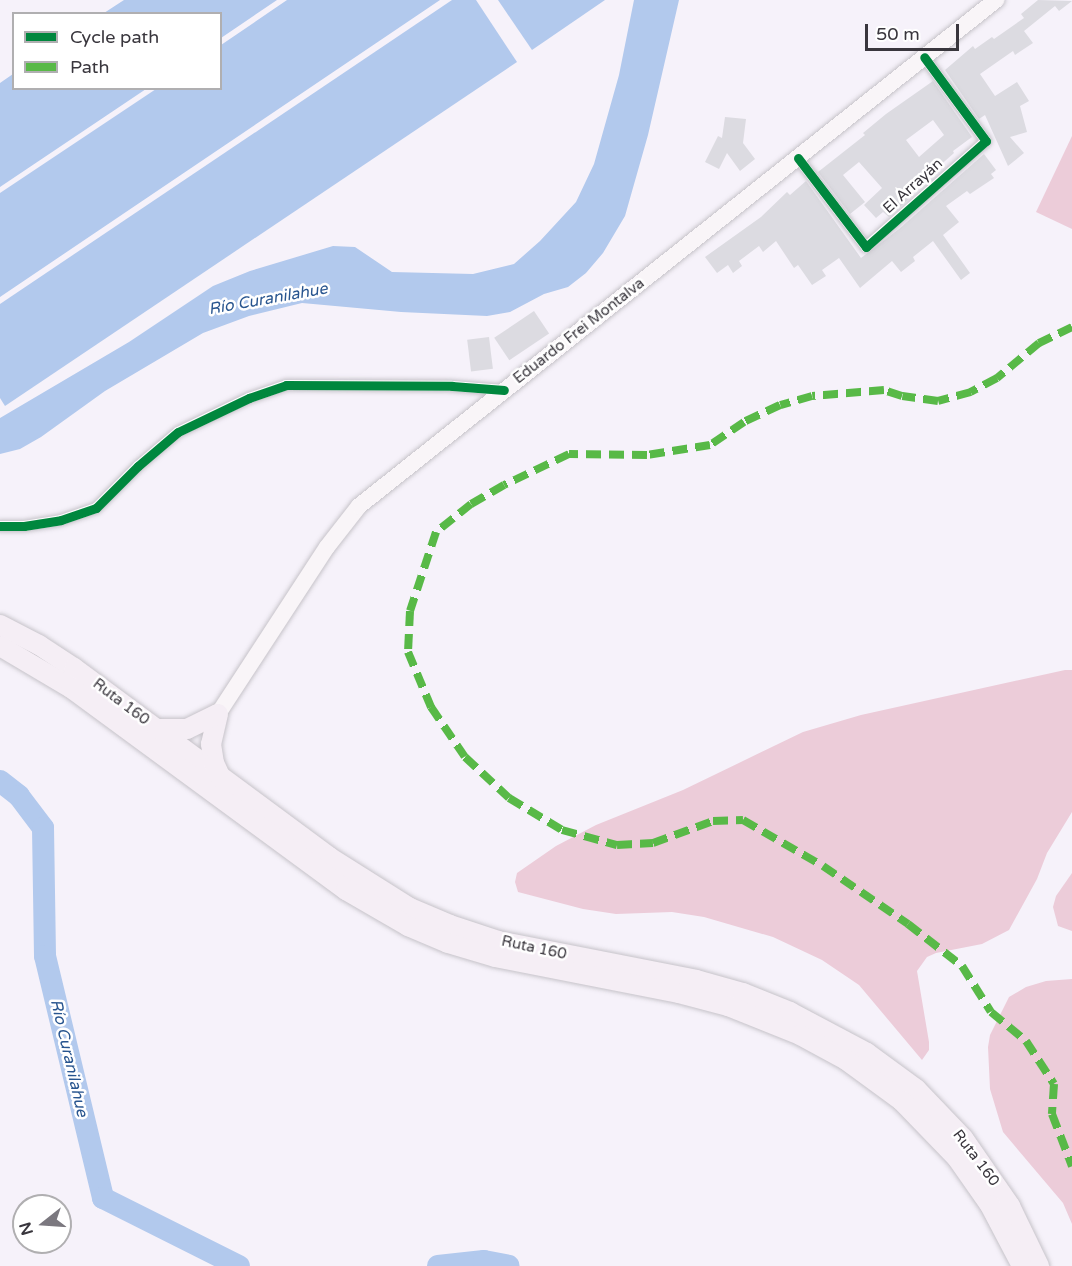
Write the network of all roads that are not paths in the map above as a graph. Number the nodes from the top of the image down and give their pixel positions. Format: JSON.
{"nodes":[{"id":1,"x":996,"y":0,"type":"edge"},
{"id":2,"x":924,"y":57,"type":"junction"},
{"id":3,"x":798,"y":158,"type":"junction"},
{"id":4,"x":504,"y":390,"type":"junction"},
{"id":5,"x":0,"y":526,"type":"edge"},
{"id":6,"x":0,"y":625,"type":"edge"},
{"id":7,"x":0,"y":646,"type":"edge"},
{"id":8,"x":218,"y":714,"type":"junction"},
{"id":9,"x":157,"y":729,"type":"junction"},
{"id":10,"x":221,"y":778,"type":"junction"},
{"id":11,"x":1022,"y":1266,"type":"edge"},
{"id":12,"x":1039,"y":1266,"type":"edge"}],
"edges":[{"from":1,"to":2,"type":"main road","name":"Eduardo Frei Montalva"},
{"from":2,"to":3,"type":"main road","name":"Eduardo Frei Montalva"},
{"from":2,"to":3,"type":"street","name":"El Arrayán"},
{"from":3,"to":4,"type":"main road","name":"Eduardo Frei Montalva"},
{"from":4,"to":5,"type":"street"},
{"from":4,"to":8,"type":"main road","name":"Eduardo Frei Montalva"},
{"from":6,"to":9,"type":"highway","name":"Ruta 160"},
{"from":7,"to":11,"type":"highway","name":"Ruta 160"},
{"from":8,"to":9,"type":"highway"},
{"from":8,"to":10,"type":"highway"},
{"from":9,"to":10,"type":"highway","name":"Ruta 160"},
{"from":10,"to":12,"type":"highway","name":"Ruta 160"}]}
